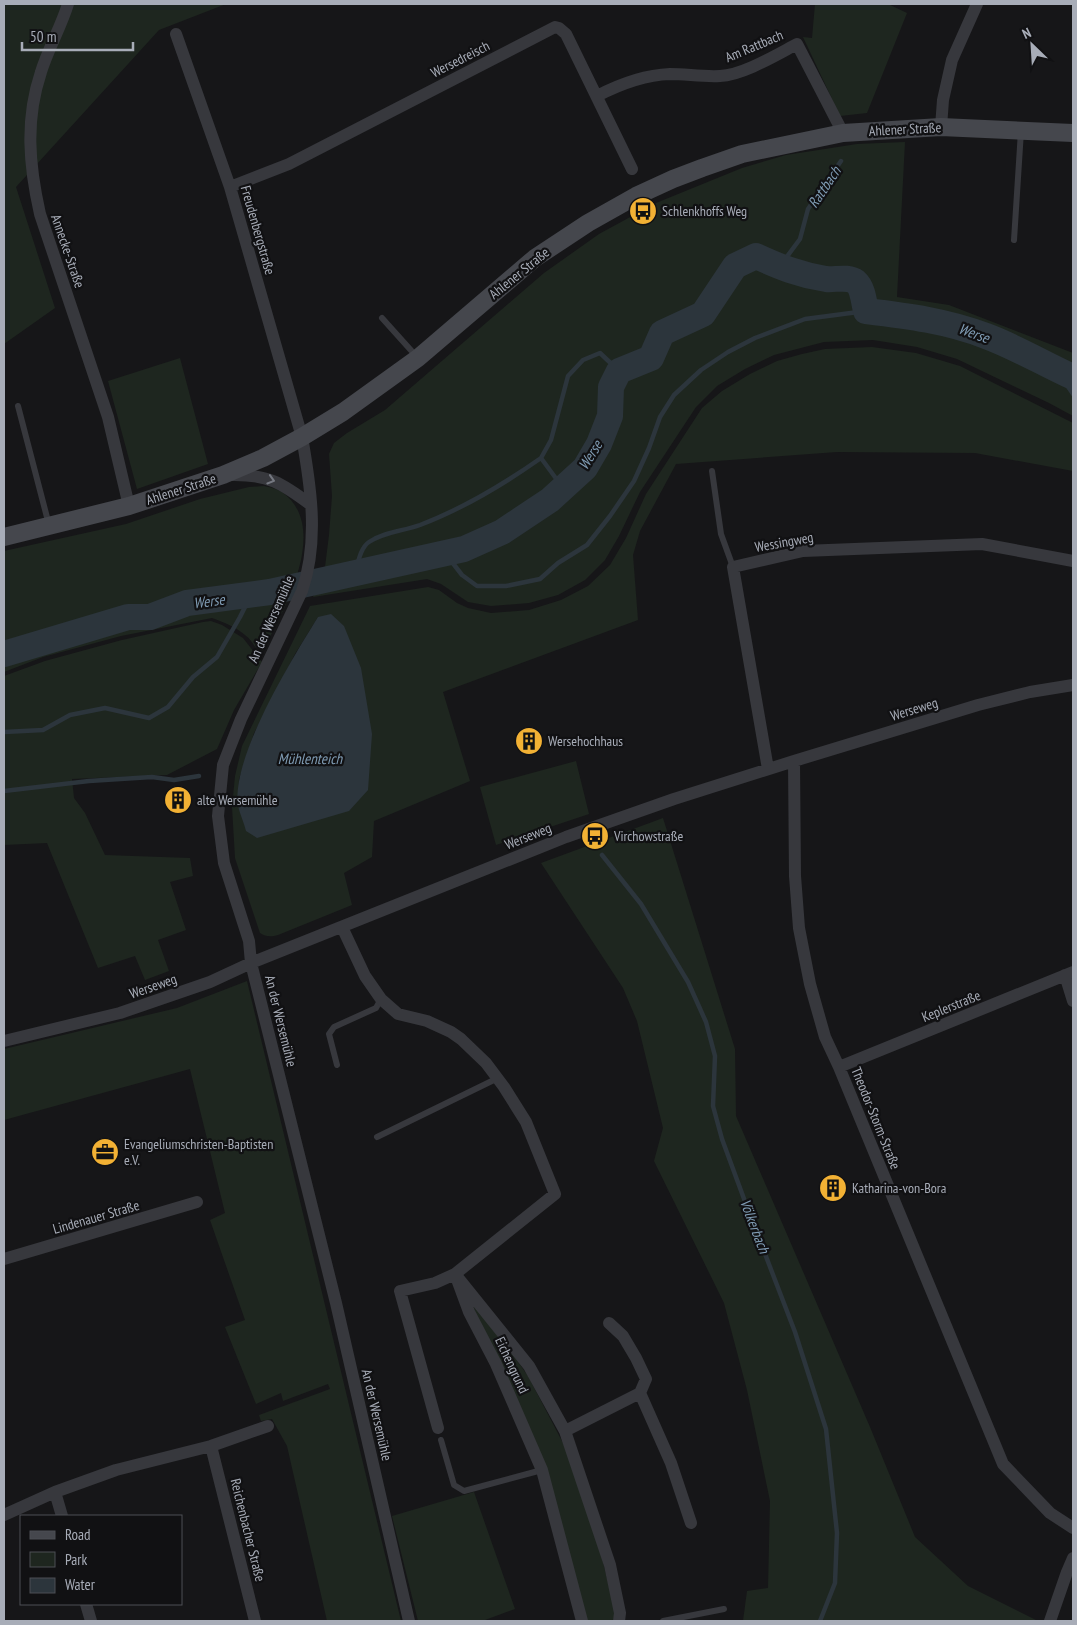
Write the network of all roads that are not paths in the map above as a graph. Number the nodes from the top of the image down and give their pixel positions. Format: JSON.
{"nodes":[{"id":1,"x":68,"y":4,"type":"edge"},
{"id":2,"x":977,"y":4,"type":"edge"},
{"id":3,"x":176,"y":34,"type":"dead end"},
{"id":4,"x":597,"y":96,"type":"junction"},
{"id":5,"x":941,"y":127,"type":"junction"},
{"id":6,"x":1021,"y":130,"type":"junction"},
{"id":7,"x":1073,"y":132,"type":"edge"},
{"id":8,"x":843,"y":133,"type":"junction"},
{"id":9,"x":632,"y":169,"type":"dead end"},
{"id":10,"x":230,"y":187,"type":"junction"},
{"id":11,"x":1014,"y":240,"type":"dead end"},
{"id":12,"x":382,"y":318,"type":"dead end"},
{"id":13,"x":418,"y":358,"type":"junction"},
{"id":14,"x":18,"y":406,"type":"dead end"},
{"id":15,"x":302,"y":437,"type":"junction"},
{"id":16,"x":712,"y":471,"type":"dead end"},
{"id":17,"x":223,"y":475,"type":"junction"},
{"id":18,"x":311,"y":505,"type":"junction"},
{"id":19,"x":129,"y":506,"type":"junction"},
{"id":20,"x":50,"y":526,"type":"junction"},
{"id":21,"x":4,"y":537,"type":"edge"},
{"id":22,"x":1073,"y":562,"type":"edge"},
{"id":23,"x":733,"y":568,"type":"junction"},
{"id":24,"x":1073,"y":685,"type":"edge"},
{"id":25,"x":794,"y":761,"type":"junction"},
{"id":26,"x":768,"y":769,"type":"junction"},
{"id":27,"x":342,"y":927,"type":"junction"},
{"id":28,"x":252,"y":963,"type":"junction"},
{"id":29,"x":1069,"y":974,"type":"edge"},
{"id":30,"x":381,"y":999,"type":"junction"},
{"id":31,"x":1073,"y":1001,"type":"edge"},
{"id":32,"x":4,"y":1041,"type":"edge"},
{"id":33,"x":337,"y":1065,"type":"dead end"},
{"id":34,"x":839,"y":1067,"type":"junction"},
{"id":35,"x":498,"y":1078,"type":"junction"},
{"id":36,"x":377,"y":1137,"type":"dead end"},
{"id":37,"x":197,"y":1202,"type":"dead end"},
{"id":38,"x":4,"y":1259,"type":"edge"},
{"id":39,"x":455,"y":1274,"type":"junction"},
{"id":40,"x":609,"y":1323,"type":"dead end"},
{"id":41,"x":640,"y":1393,"type":"junction"},
{"id":42,"x":268,"y":1426,"type":"dead end"},
{"id":43,"x":565,"y":1431,"type":"junction"},
{"id":44,"x":440,"y":1434,"type":"joint"},
{"id":45,"x":211,"y":1446,"type":"junction"},
{"id":46,"x":542,"y":1470,"type":"junction"},
{"id":47,"x":55,"y":1492,"type":"junction"},
{"id":48,"x":4,"y":1515,"type":"edge"},
{"id":49,"x":62,"y":1515,"type":"edge"},
{"id":50,"x":691,"y":1524,"type":"dead end"},
{"id":51,"x":1073,"y":1528,"type":"edge"},
{"id":52,"x":1073,"y":1558,"type":"edge"},
{"id":53,"x":1070,"y":1574,"type":"edge"},
{"id":54,"x":86,"y":1605,"type":"edge"},
{"id":55,"x":724,"y":1608,"type":"dead end"},
{"id":56,"x":91,"y":1621,"type":"edge"},
{"id":57,"x":255,"y":1621,"type":"edge"},
{"id":58,"x":409,"y":1621,"type":"edge"},
{"id":59,"x":582,"y":1621,"type":"edge"},
{"id":60,"x":618,"y":1621,"type":"edge"},
{"id":61,"x":663,"y":1621,"type":"edge"},
{"id":62,"x":1050,"y":1621,"type":"edge"}],
"edges":[{"from":1,"to":19,"type":"street","name":"Annecke-Straße"},
{"from":2,"to":5,"type":"street"},
{"from":3,"to":10,"type":"street","name":"Freudenbergstraße"},
{"from":4,"to":8,"type":"street","name":"Am Rattbach"},
{"from":4,"to":9,"type":"street","name":"Wersedreisch"},
{"from":4,"to":10,"type":"street","name":"Wersedreisch"},
{"from":5,"to":6,"type":"main road","name":"Ahlener Straße"},
{"from":5,"to":8,"type":"main road","name":"Ahlener Straße"},
{"from":6,"to":7,"type":"main road","name":"Ahlener Straße"},
{"from":6,"to":11,"type":"lane"},
{"from":8,"to":13,"type":"main road","name":"Ahlener Straße"},
{"from":10,"to":15,"type":"street","name":"Freudenbergstraße"},
{"from":12,"to":13,"type":"lane"},
{"from":13,"to":15,"type":"main road","name":"Ahlener Straße"},
{"from":14,"to":20,"type":"lane"},
{"from":15,"to":17,"type":"main road","name":"Ahlener Straße"},
{"from":15,"to":18,"type":"street","name":"An der Wersemühle"},
{"from":16,"to":23,"type":"lane"},
{"from":17,"to":18,"type":"street","one_way":true},
{"from":17,"to":19,"type":"main road","name":"Ahlener Straße"},
{"from":18,"to":28,"type":"street","name":"An der Wersemühle"},
{"from":19,"to":20,"type":"main road","name":"Ahlener Straße"},
{"from":20,"to":21,"type":"main road","name":"Ahlener Straße"},
{"from":22,"to":23,"type":"street","name":"Wessingweg"},
{"from":23,"to":26,"type":"street"},
{"from":24,"to":25,"type":"street","name":"Werseweg"},
{"from":25,"to":26,"type":"street","name":"Werseweg"},
{"from":25,"to":34,"type":"street","name":"Theodor-Storm-Straße"},
{"from":26,"to":27,"type":"street","name":"Werseweg"},
{"from":27,"to":28,"type":"street","name":"Werseweg"},
{"from":27,"to":30,"type":"street"},
{"from":28,"to":32,"type":"street","name":"Werseweg"},
{"from":28,"to":58,"type":"street","name":"An der Wersemühle"},
{"from":29,"to":31,"type":"street"},
{"from":29,"to":34,"type":"street","name":"Keplerstraße"},
{"from":30,"to":33,"type":"lane"},
{"from":30,"to":35,"type":"street"},
{"from":34,"to":51,"type":"street","name":"Theodor-Storm-Straße"},
{"from":35,"to":36,"type":"lane"},
{"from":35,"to":39,"type":"street"},
{"from":37,"to":38,"type":"street","name":"Lindenauer Straße"},
{"from":39,"to":43,"type":"street","name":"Eichengrund"},
{"from":39,"to":44,"type":"street"},
{"from":39,"to":46,"type":"street","name":"Eichengrund"},
{"from":40,"to":41,"type":"street"},
{"from":41,"to":43,"type":"street"},
{"from":41,"to":50,"type":"street"},
{"from":42,"to":45,"type":"street"},
{"from":43,"to":60,"type":"street","name":"Eichengrund"},
{"from":44,"to":46,"type":"lane"},
{"from":45,"to":47,"type":"street"},
{"from":45,"to":57,"type":"street","name":"Reichenbacher Straße"},
{"from":46,"to":59,"type":"street","name":"Eichengrund"},
{"from":47,"to":48,"type":"street"},
{"from":47,"to":49,"type":"street"},
{"from":52,"to":53,"type":"street"},
{"from":53,"to":62,"type":"street"},
{"from":54,"to":56,"type":"street"},
{"from":55,"to":61,"type":"lane"}]}
